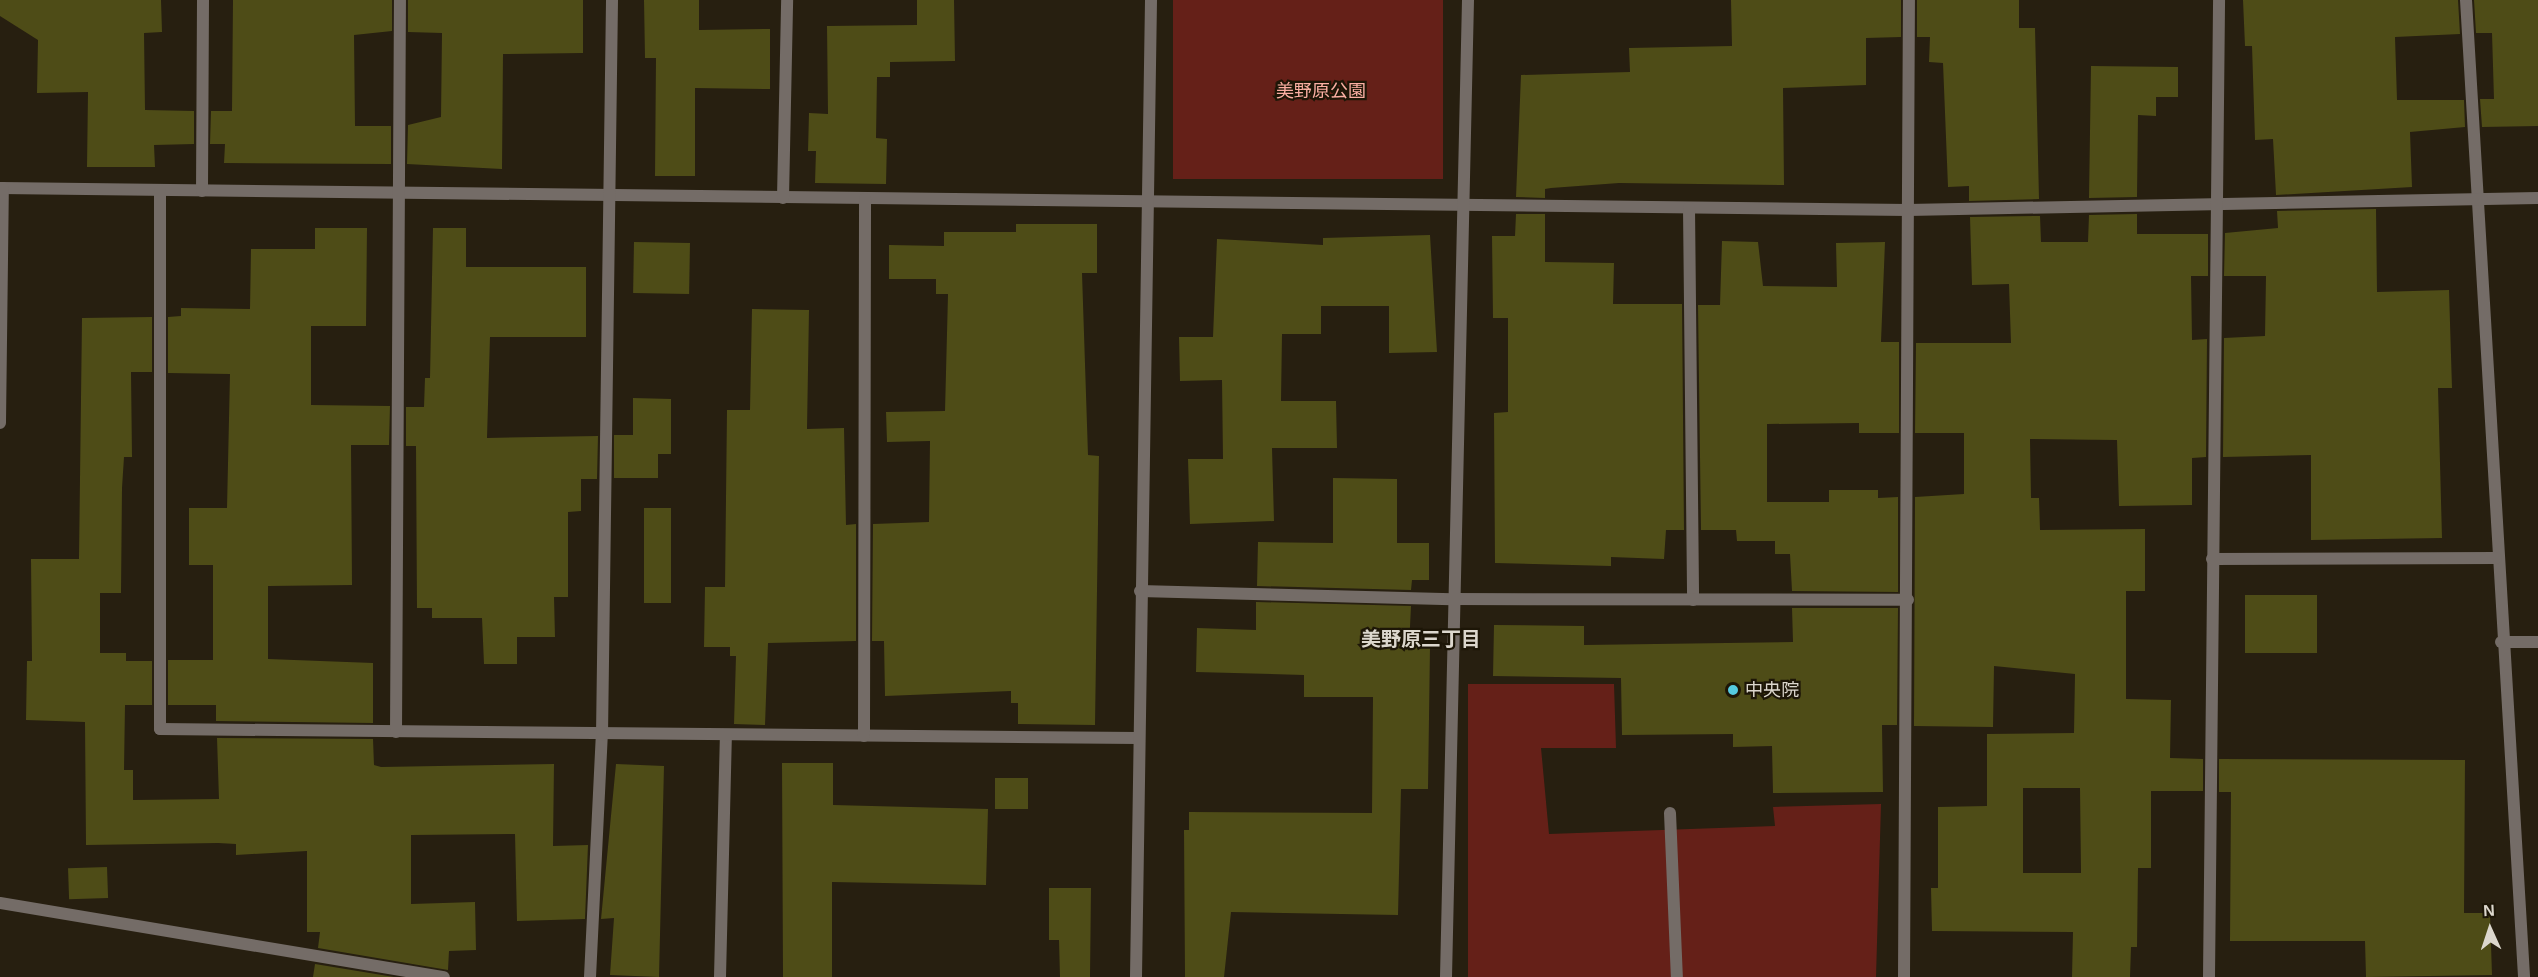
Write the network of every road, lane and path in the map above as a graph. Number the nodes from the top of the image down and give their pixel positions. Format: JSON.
{"nodes":[{"id":1,"x":203,"y":0,"type":"edge"},
{"id":2,"x":400,"y":0,"type":"edge"},
{"id":3,"x":612,"y":0,"type":"edge"},
{"id":4,"x":787,"y":0,"type":"edge"},
{"id":5,"x":1151,"y":0,"type":"edge"},
{"id":6,"x":1468,"y":0,"type":"edge"},
{"id":7,"x":1909,"y":0,"type":"edge"},
{"id":8,"x":2219,"y":0,"type":"edge"},
{"id":9,"x":2466,"y":0,"type":"edge"},
{"id":10,"x":2,"y":188,"type":"edge"},
{"id":11,"x":160,"y":191,"type":"junction"},
{"id":12,"x":202,"y":191,"type":"junction"},
{"id":13,"x":402,"y":193,"type":"junction"},
{"id":14,"x":611,"y":196,"type":"junction"},
{"id":15,"x":783,"y":198,"type":"junction"},
{"id":16,"x":2538,"y":198,"type":"edge"},
{"id":17,"x":865,"y":199,"type":"junction"},
{"id":18,"x":2477,"y":200,"type":"junction"},
{"id":19,"x":1149,"y":202,"type":"junction"},
{"id":20,"x":2221,"y":202,"type":"junction"},
{"id":21,"x":1463,"y":206,"type":"junction"},
{"id":22,"x":1689,"y":208,"type":"junction"},
{"id":23,"x":1908,"y":210,"type":"junction"},
{"id":24,"x":0,"y":423,"type":"edge"},
{"id":25,"x":2496,"y":558,"type":"junction"},
{"id":26,"x":2212,"y":560,"type":"junction"},
{"id":27,"x":1140,"y":591,"type":"junction"},
{"id":28,"x":1452,"y":599,"type":"junction"},
{"id":29,"x":1693,"y":600,"type":"junction"},
{"id":30,"x":1908,"y":600,"type":"junction"},
{"id":31,"x":2501,"y":642,"type":"junction"},
{"id":32,"x":2538,"y":642,"type":"edge"},
{"id":33,"x":396,"y":732,"type":"junction"},
{"id":34,"x":602,"y":735,"type":"junction"},
{"id":35,"x":726,"y":736,"type":"junction"},
{"id":36,"x":864,"y":736,"type":"junction"},
{"id":37,"x":1138,"y":738,"type":"junction"},
{"id":38,"x":1670,"y":813,"type":"dead end"},
{"id":39,"x":0,"y":903,"type":"edge"},
{"id":40,"x":444,"y":977,"type":"edge"},
{"id":41,"x":590,"y":977,"type":"edge"},
{"id":42,"x":720,"y":977,"type":"edge"},
{"id":43,"x":1136,"y":977,"type":"edge"},
{"id":44,"x":1446,"y":977,"type":"edge"},
{"id":45,"x":1677,"y":977,"type":"edge"},
{"id":46,"x":1904,"y":977,"type":"edge"},
{"id":47,"x":2209,"y":977,"type":"edge"},
{"id":48,"x":2524,"y":977,"type":"edge"}],
"edges":[{"from":1,"to":12,"type":"street"},
{"from":2,"to":13,"type":"street"},
{"from":3,"to":14,"type":"street"},
{"from":4,"to":15,"type":"street"},
{"from":5,"to":19,"type":"street"},
{"from":6,"to":21,"type":"street"},
{"from":7,"to":23,"type":"street"},
{"from":8,"to":20,"type":"street"},
{"from":9,"to":18,"type":"street"},
{"from":10,"to":11,"type":"street"},
{"from":10,"to":24,"type":"street"},
{"from":11,"to":12,"type":"street"},
{"from":11,"to":33,"type":"street"},
{"from":12,"to":13,"type":"street"},
{"from":13,"to":14,"type":"street"},
{"from":13,"to":33,"type":"street"},
{"from":14,"to":15,"type":"street"},
{"from":14,"to":34,"type":"street"},
{"from":15,"to":17,"type":"street"},
{"from":16,"to":18,"type":"street"},
{"from":17,"to":19,"type":"street"},
{"from":17,"to":36,"type":"street"},
{"from":18,"to":20,"type":"street"},
{"from":18,"to":25,"type":"street"},
{"from":19,"to":21,"type":"street"},
{"from":19,"to":27,"type":"street"},
{"from":20,"to":23,"type":"street"},
{"from":20,"to":26,"type":"street"},
{"from":21,"to":22,"type":"street"},
{"from":21,"to":28,"type":"street"},
{"from":22,"to":23,"type":"street"},
{"from":22,"to":29,"type":"street"},
{"from":23,"to":30,"type":"street"},
{"from":25,"to":26,"type":"street"},
{"from":25,"to":31,"type":"street"},
{"from":26,"to":47,"type":"street"},
{"from":27,"to":28,"type":"street"},
{"from":27,"to":37,"type":"street"},
{"from":28,"to":29,"type":"street"},
{"from":28,"to":44,"type":"street"},
{"from":29,"to":30,"type":"street"},
{"from":30,"to":46,"type":"street"},
{"from":31,"to":32,"type":"street"},
{"from":31,"to":48,"type":"street"},
{"from":33,"to":34,"type":"street"},
{"from":34,"to":35,"type":"street"},
{"from":34,"to":41,"type":"street"},
{"from":35,"to":36,"type":"street"},
{"from":35,"to":42,"type":"street"},
{"from":36,"to":37,"type":"street"},
{"from":37,"to":43,"type":"street"},
{"from":38,"to":45,"type":"street"},
{"from":39,"to":40,"type":"street"}]}
